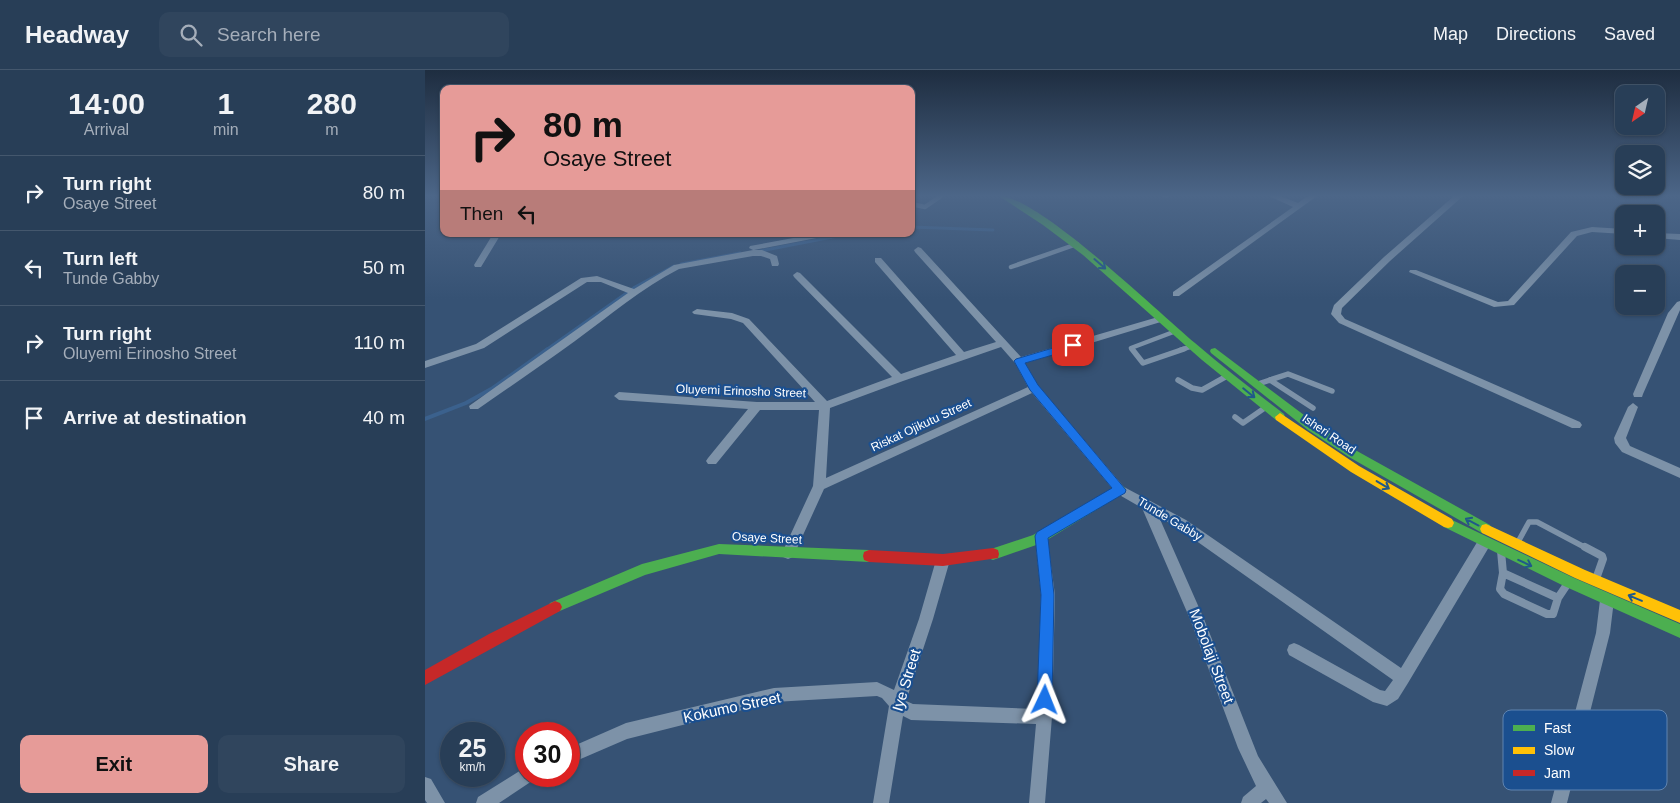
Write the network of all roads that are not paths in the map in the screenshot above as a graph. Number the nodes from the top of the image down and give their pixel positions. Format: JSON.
{"nodes":[{"id":1,"x":1058,"y":230,"type":"edge"},
{"id":2,"x":1074,"y":230,"type":"edge"},
{"id":3,"x":1264,"y":230,"type":"edge"},
{"id":4,"x":1420,"y":230,"type":"edge"},
{"id":5,"x":1583,"y":230,"type":"edge"},
{"id":6,"x":1665,"y":236,"type":"edge"},
{"id":7,"x":495,"y":237,"type":"edge"},
{"id":8,"x":811,"y":237,"type":"edge"},
{"id":9,"x":1680,"y":237,"type":"edge"},
{"id":10,"x":1077,"y":244,"type":"junction"},
{"id":11,"x":918,"y":250,"type":"dead end"},
{"id":12,"x":878,"y":260,"type":"dead end"},
{"id":13,"x":775,"y":264,"type":"dead end"},
{"id":14,"x":478,"y":265,"type":"dead end"},
{"id":15,"x":1011,"y":267,"type":"dead end"},
{"id":16,"x":1413,"y":272,"type":"dead end"},
{"id":17,"x":797,"y":275,"type":"dead end"},
{"id":18,"x":629,"y":290,"type":"junction"},
{"id":19,"x":1176,"y":294,"type":"dead end"},
{"id":20,"x":1680,"y":304,"type":"edge"},
{"id":21,"x":697,"y":312,"type":"dead end"},
{"id":22,"x":1161,"y":319,"type":"junction"},
{"id":23,"x":1175,"y":331,"type":"junction"},
{"id":24,"x":1002,"y":344,"type":"junction"},
{"id":25,"x":1193,"y":346,"type":"junction"},
{"id":26,"x":963,"y":357,"type":"junction"},
{"id":27,"x":1019,"y":361,"type":"junction"},
{"id":28,"x":425,"y":365,"type":"edge"},
{"id":29,"x":1227,"y":376,"type":"junction"},
{"id":30,"x":899,"y":378,"type":"junction"},
{"id":31,"x":1178,"y":380,"type":"dead end"},
{"id":32,"x":1270,"y":380,"type":"junction"},
{"id":33,"x":1258,"y":384,"type":"junction"},
{"id":34,"x":1034,"y":388,"type":"junction"},
{"id":35,"x":1332,"y":391,"type":"dead end"},
{"id":36,"x":1638,"y":394,"type":"dead end"},
{"id":37,"x":619,"y":396,"type":"dead end"},
{"id":38,"x":474,"y":406,"type":"dead end"},
{"id":39,"x":757,"y":406,"type":"junction"},
{"id":40,"x":825,"y":406,"type":"junction"},
{"id":41,"x":1266,"y":407,"type":"junction"},
{"id":42,"x":1633,"y":407,"type":"dead end"},
{"id":43,"x":1313,"y":408,"type":"dead end"},
{"id":44,"x":1235,"y":417,"type":"dead end"},
{"id":45,"x":1576,"y":425,"type":"dead end"},
{"id":46,"x":1312,"y":427,"type":"junction"},
{"id":47,"x":1302,"y":434,"type":"junction"},
{"id":48,"x":712,"y":461,"type":"dead end"},
{"id":49,"x":1680,"y":473,"type":"edge"},
{"id":50,"x":819,"y":486,"type":"junction"},
{"id":51,"x":1120,"y":490,"type":"junction"},
{"id":52,"x":1148,"y":506,"type":"junction"},
{"id":53,"x":1041,"y":536,"type":"junction"},
{"id":54,"x":1484,"y":543,"type":"junction"},
{"id":55,"x":1517,"y":544,"type":"junction"},
{"id":56,"x":1501,"y":551,"type":"junction"},
{"id":57,"x":788,"y":553,"type":"junction"},
{"id":58,"x":943,"y":560,"type":"junction"},
{"id":59,"x":1503,"y":573,"type":"junction"},
{"id":60,"x":1595,"y":581,"type":"junction"},
{"id":61,"x":1568,"y":583,"type":"junction"},
{"id":62,"x":1558,"y":598,"type":"junction"},
{"id":63,"x":1607,"y":600,"type":"junction"},
{"id":64,"x":1680,"y":616,"type":"edge"},
{"id":65,"x":1680,"y":632,"type":"edge"},
{"id":66,"x":1294,"y":650,"type":"dead end"},
{"id":67,"x":425,"y":678,"type":"edge"},
{"id":68,"x":1403,"y":678,"type":"junction"},
{"id":69,"x":897,"y":704,"type":"junction"},
{"id":70,"x":1583,"y":710,"type":"edge"},
{"id":71,"x":1045,"y":717,"type":"junction"},
{"id":72,"x":580,"y":751,"type":"edge"},
{"id":73,"x":515,"y":782,"type":"edge"},
{"id":74,"x":425,"y":785,"type":"edge"},
{"id":75,"x":1266,"y":788,"type":"junction"},
{"id":76,"x":1562,"y":790,"type":"edge"},
{"id":77,"x":437,"y":803,"type":"edge"},
{"id":78,"x":484,"y":803,"type":"edge"},
{"id":79,"x":881,"y":803,"type":"edge"},
{"id":80,"x":1037,"y":803,"type":"edge"},
{"id":81,"x":1249,"y":803,"type":"edge"},
{"id":82,"x":1279,"y":803,"type":"edge"},
{"id":83,"x":1559,"y":803,"type":"edge"}],
"edges":[{"from":1,"to":10,"type":"main road","name":"Isheri Road"},
{"from":2,"to":33,"type":"main road","name":"Isheri Road"},
{"from":3,"to":19,"type":"street"},
{"from":4,"to":45,"type":"street"},
{"from":5,"to":16,"type":"street"},
{"from":6,"to":9,"type":"street"},
{"from":7,"to":14,"type":"street"},
{"from":8,"to":18,"type":"street"},
{"from":10,"to":15,"type":"lane"},
{"from":10,"to":22,"type":"main road","name":"Isheri Road","one_way":true},
{"from":11,"to":24,"type":"street","name":"Tunde Gabby"},
{"from":12,"to":26,"type":"street"},
{"from":13,"to":18,"type":"street"},
{"from":17,"to":30,"type":"street"},
{"from":18,"to":28,"type":"street"},
{"from":18,"to":38,"type":"street"},
{"from":20,"to":36,"type":"street"},
{"from":21,"to":40,"type":"street"},
{"from":22,"to":23,"type":"main road","name":"Isheri Road"},
{"from":22,"to":27,"type":"street"},
{"from":23,"to":25,"type":"main road","name":"Isheri Road"},
{"from":23,"to":25,"type":"lane"},
{"from":24,"to":26,"type":"street","name":"Oluyemi Erinosho Street"},
{"from":24,"to":27,"type":"street","name":"Tunde Gabby"},
{"from":25,"to":29,"type":"main road","name":"Isheri Road"},
{"from":26,"to":30,"type":"street","name":"Oluyemi Erinosho Street"},
{"from":27,"to":34,"type":"street","name":"Tunde Gabby"},
{"from":29,"to":31,"type":"lane"},
{"from":29,"to":41,"type":"main road","name":"Isheri Road","one_way":true},
{"from":30,"to":40,"type":"street","name":"Oluyemi Erinosho Street"},
{"from":32,"to":33,"type":"lane"},
{"from":32,"to":35,"type":"lane"},
{"from":32,"to":43,"type":"lane"},
{"from":33,"to":46,"type":"main road","name":"Isheri Road"},
{"from":34,"to":50,"type":"street","name":"Riskat Ojikutu Street"},
{"from":34,"to":51,"type":"street","name":"Tunde Gabby"},
{"from":37,"to":39,"type":"street","name":"Oluyemi Erinosho Street"},
{"from":39,"to":40,"type":"street","name":"Oluyemi Erinosho Street"},
{"from":39,"to":48,"type":"street"},
{"from":40,"to":50,"type":"street"},
{"from":41,"to":44,"type":"lane"},
{"from":41,"to":47,"type":"main road","name":"Isheri Road"},
{"from":42,"to":49,"type":"street"},
{"from":46,"to":47,"type":"main road"},
{"from":55,"to":46,"type":"main road","name":"Isheri Road","one_way":true},
{"from":47,"to":54,"type":"main road","name":"Isheri Road","one_way":true},
{"from":50,"to":57,"type":"street"},
{"from":51,"to":52,"type":"street","name":"Tunde Gabby"},
{"from":51,"to":53,"type":"main road","name":"Osaye Street"},
{"from":52,"to":68,"type":"street","name":"Tunde Gabby"},
{"from":52,"to":75,"type":"street","name":"Mobolaji Street"},
{"from":53,"to":58,"type":"main road","name":"Osaye Street"},
{"from":53,"to":71,"type":"street"},
{"from":54,"to":56,"type":"main road","name":"Isheri Road"},
{"from":54,"to":68,"type":"street"},
{"from":55,"to":60,"type":"main road","name":"Isheri Road"},
{"from":55,"to":60,"type":"lane"},
{"from":56,"to":59,"type":"lane"},
{"from":56,"to":61,"type":"main road","name":"Isheri Road","one_way":true},
{"from":57,"to":58,"type":"main road","name":"Osaye Street"},
{"from":57,"to":67,"type":"main road","name":"Osaye Street"},
{"from":58,"to":69,"type":"street","name":"Iye Street"},
{"from":59,"to":62,"type":"lane"},
{"from":59,"to":62,"type":"lane"},
{"from":64,"to":60,"type":"main road","name":"Isheri Road","one_way":true},
{"from":61,"to":62,"type":"lane"},
{"from":61,"to":63,"type":"main road","name":"Isheri Road"},
{"from":63,"to":65,"type":"main road","name":"Isheri Road"},
{"from":63,"to":70,"type":"street"},
{"from":66,"to":68,"type":"street"},
{"from":69,"to":71,"type":"street","name":"Kokumo Street"},
{"from":69,"to":72,"type":"street","name":"Kokumo Street"},
{"from":69,"to":79,"type":"street","name":"Iye Street"},
{"from":71,"to":80,"type":"street"},
{"from":73,"to":78,"type":"street"},
{"from":74,"to":77,"type":"street"},
{"from":75,"to":81,"type":"street"},
{"from":75,"to":82,"type":"street","name":"Mobolaji Street"},
{"from":76,"to":83,"type":"street"}]}
